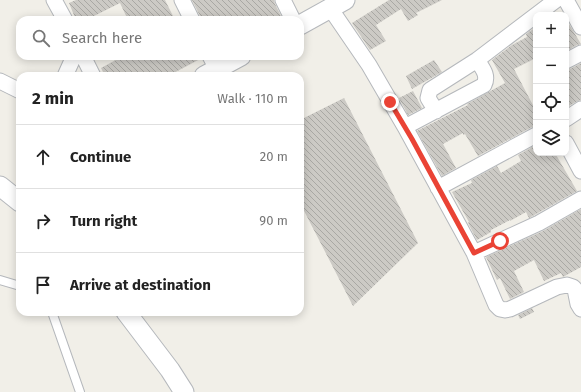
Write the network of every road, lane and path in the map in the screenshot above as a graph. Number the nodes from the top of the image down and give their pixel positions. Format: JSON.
{"nodes":[{"id":1,"x":182,"y":0,"type":"edge"},
{"id":2,"x":283,"y":0,"type":"edge"},
{"id":3,"x":556,"y":0,"type":"edge"},
{"id":4,"x":566,"y":0,"type":"edge"},
{"id":5,"x":57,"y":1,"type":"edge"},
{"id":6,"x":338,"y":4,"type":"edge"},
{"id":7,"x":63,"y":16,"type":"edge"},
{"id":8,"x":190,"y":16,"type":"edge"},
{"id":9,"x":291,"y":16,"type":"edge"},
{"id":10,"x":304,"y":23,"type":"edge"},
{"id":11,"x":581,"y":27,"type":"edge"},
{"id":12,"x":581,"y":53,"type":"edge"},
{"id":13,"x":569,"y":59,"type":"edge"},
{"id":14,"x":72,"y":60,"type":"edge"},
{"id":15,"x":85,"y":60,"type":"edge"},
{"id":16,"x":230,"y":60,"type":"edge"},
{"id":17,"x":477,"y":60,"type":"junction"},
{"id":18,"x":210,"y":67,"type":"edge"},
{"id":19,"x":67,"y":72,"type":"edge"},
{"id":20,"x":91,"y":72,"type":"edge"},
{"id":21,"x":0,"y":81,"type":"edge"},
{"id":22,"x":16,"y":89,"type":"edge"},
{"id":23,"x":581,"y":109,"type":"edge"},
{"id":24,"x":436,"y":111,"type":"junction"},
{"id":25,"x":569,"y":117,"type":"edge"},
{"id":26,"x":405,"y":127,"type":"junction"},
{"id":27,"x":533,"y":137,"type":"edge"},
{"id":28,"x":569,"y":149,"type":"edge"},
{"id":29,"x":581,"y":171,"type":"edge"},
{"id":30,"x":438,"y":188,"type":"junction"},
{"id":31,"x":581,"y":199,"type":"edge"},
{"id":32,"x":474,"y":253,"type":"junction"},
{"id":33,"x":0,"y":280,"type":"edge"},
{"id":34,"x":16,"y":285,"type":"edge"},
{"id":35,"x":581,"y":309,"type":"edge"},
{"id":36,"x":53,"y":316,"type":"edge"},
{"id":37,"x":129,"y":316,"type":"edge"},
{"id":38,"x":80,"y":392,"type":"edge"},
{"id":39,"x":184,"y":392,"type":"edge"}],
"edges":[{"from":1,"to":8,"type":"street"},
{"from":2,"to":9,"type":"street"},
{"from":3,"to":17,"type":"street"},
{"from":4,"to":11,"type":"street"},
{"from":5,"to":7,"type":"street"},
{"from":6,"to":10,"type":"street"},
{"from":6,"to":26,"type":"street"},
{"from":12,"to":13,"type":"street"},
{"from":14,"to":19,"type":"street"},
{"from":15,"to":20,"type":"street"},
{"from":16,"to":18,"type":"street"},
{"from":17,"to":24,"type":"street"},
{"from":17,"to":24,"type":"street"},
{"from":21,"to":22,"type":"street"},
{"from":23,"to":25,"type":"street"},
{"from":24,"to":26,"type":"street"},
{"from":26,"to":30,"type":"street"},
{"from":27,"to":30,"type":"street"},
{"from":28,"to":29,"type":"street"},
{"from":30,"to":32,"type":"street"},
{"from":31,"to":32,"type":"street"},
{"from":32,"to":35,"type":"street"},
{"from":33,"to":34,"type":"lane"},
{"from":36,"to":38,"type":"lane"},
{"from":37,"to":39,"type":"street"}]}
